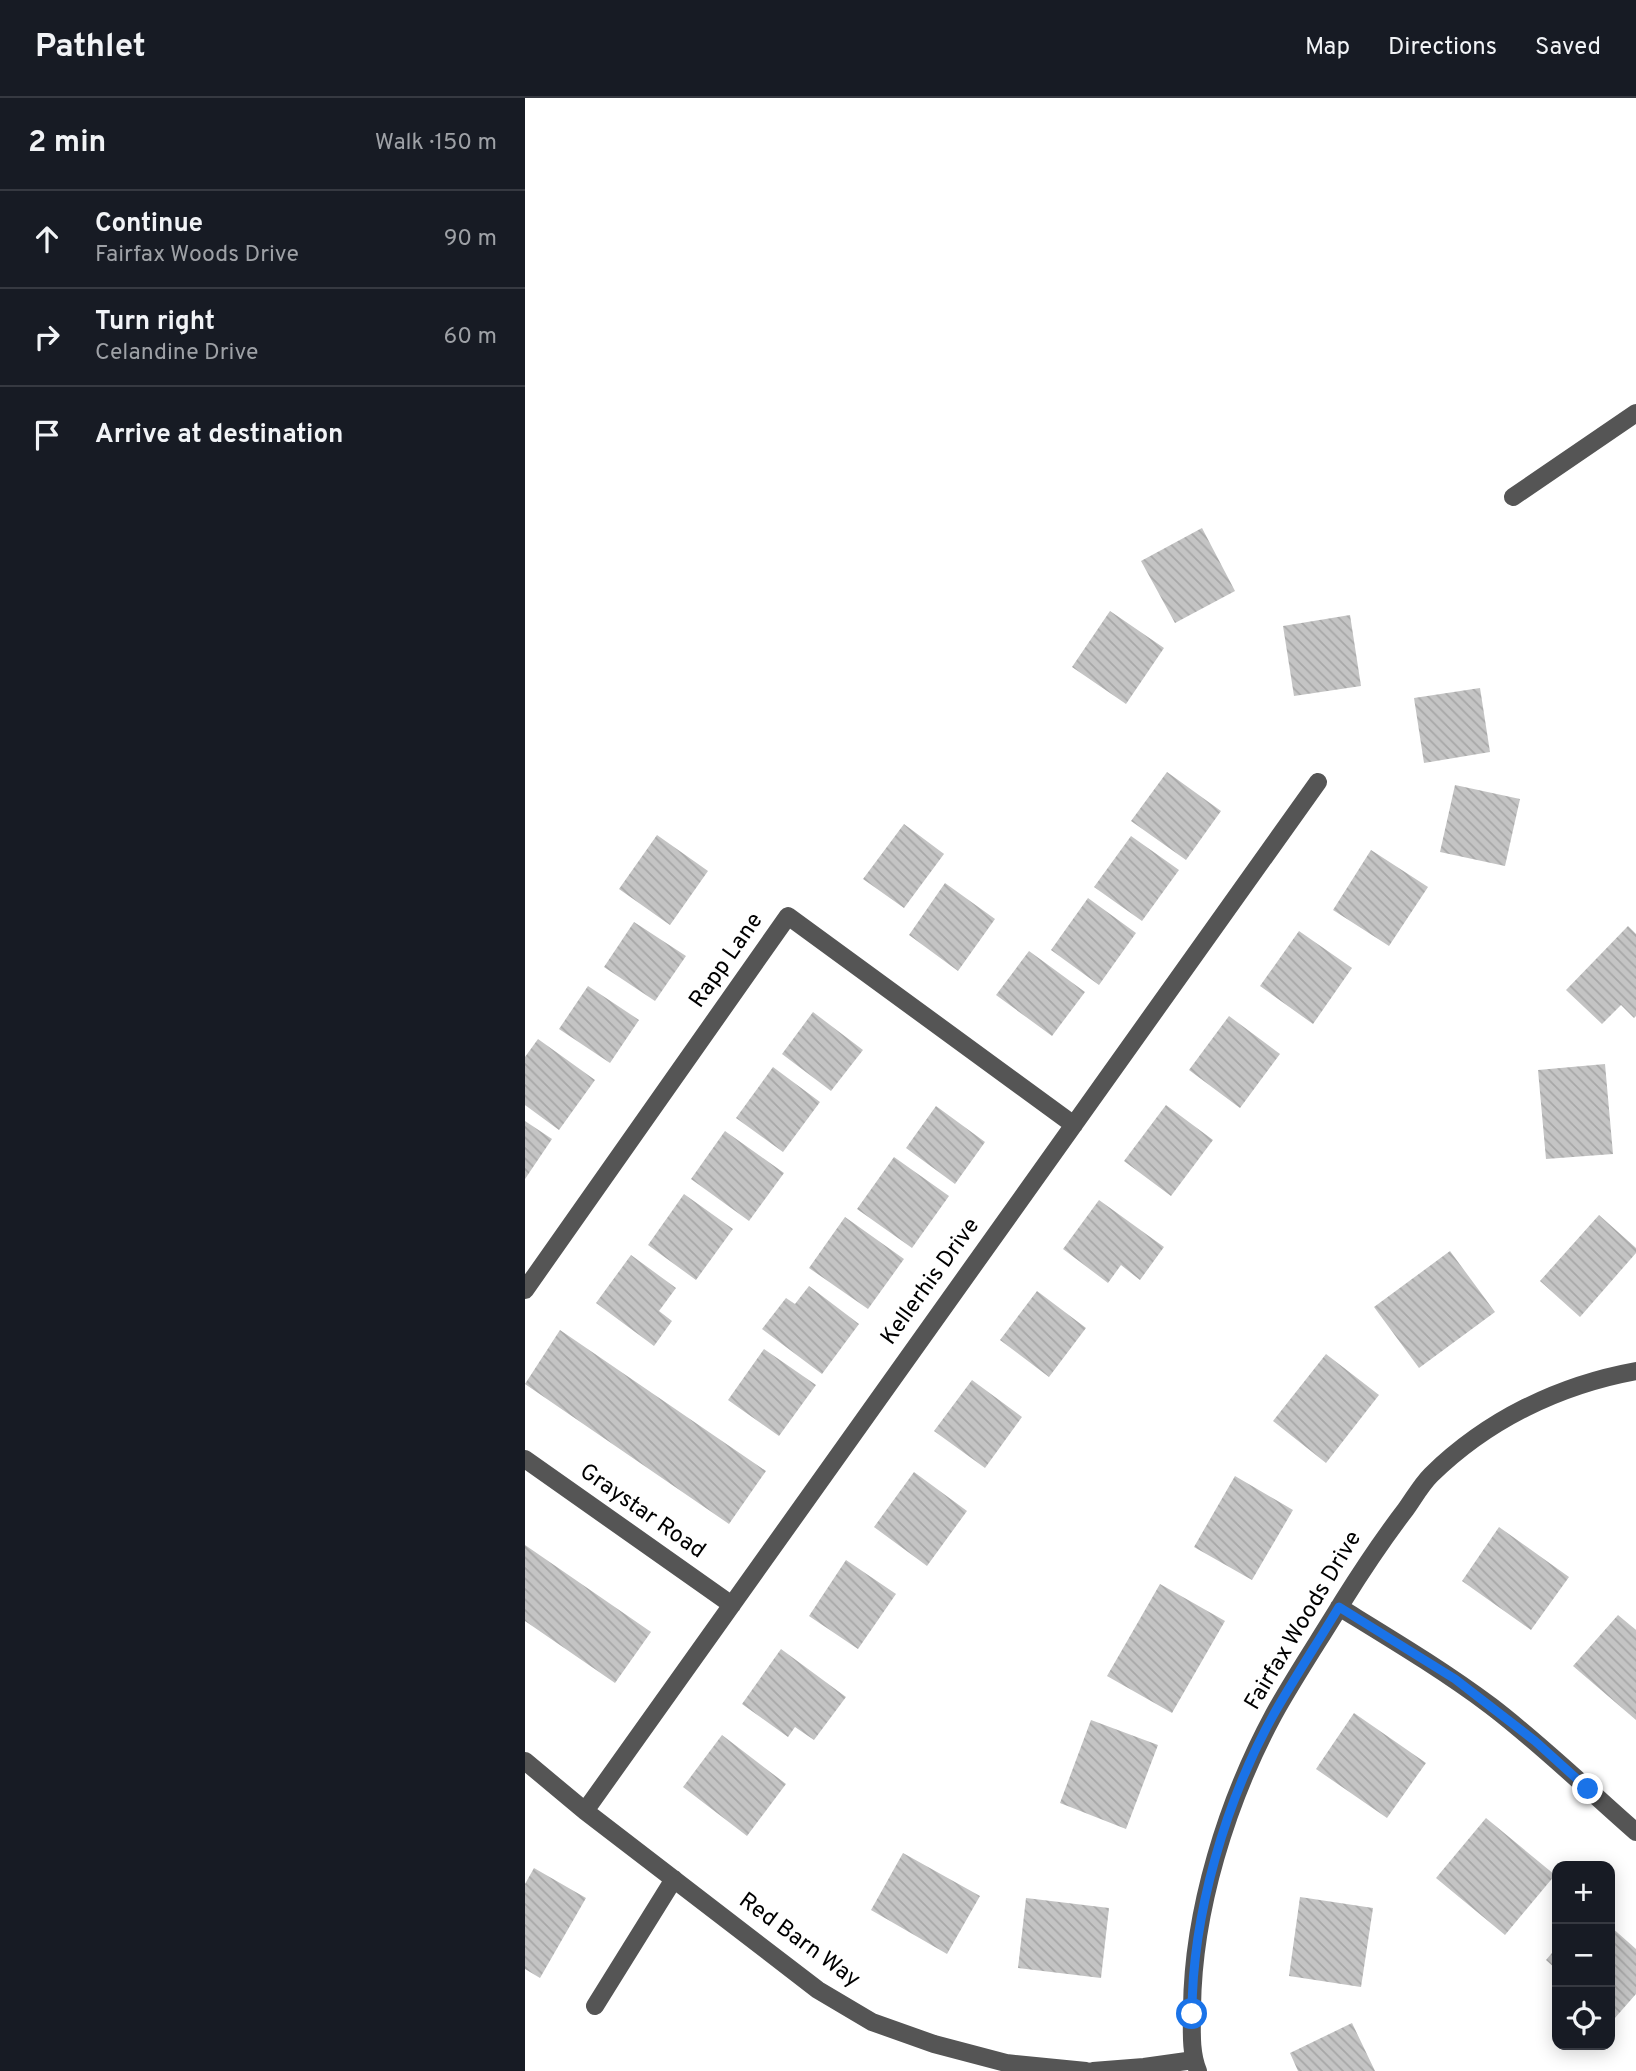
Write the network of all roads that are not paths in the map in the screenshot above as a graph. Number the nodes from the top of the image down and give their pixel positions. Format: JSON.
{"nodes":[{"id":1,"x":1636,"y":413,"type":"edge"},
{"id":2,"x":1513,"y":497,"type":"dead end"},
{"id":3,"x":1318,"y":782,"type":"dead end"},
{"id":4,"x":1074,"y":1125,"type":"junction"},
{"id":5,"x":525,"y":1290,"type":"edge"},
{"id":6,"x":1636,"y":1371,"type":"edge"},
{"id":7,"x":525,"y":1459,"type":"edge"},
{"id":8,"x":731,"y":1605,"type":"junction"},
{"id":9,"x":1339,"y":1607,"type":"junction"},
{"id":10,"x":525,"y":1762,"type":"edge"},
{"id":11,"x":585,"y":1811,"type":"junction"},
{"id":12,"x":1636,"y":1832,"type":"edge"},
{"id":13,"x":674,"y":1879,"type":"junction"},
{"id":14,"x":595,"y":2006,"type":"dead end"},
{"id":15,"x":1196,"y":2066,"type":"edge"},
{"id":16,"x":1086,"y":2071,"type":"edge"},
{"id":17,"x":1093,"y":2071,"type":"edge"}],
"edges":[{"from":1,"to":2,"type":"street"},
{"from":3,"to":4,"type":"street","name":"Kellerhis Drive"},
{"from":4,"to":5,"type":"street","name":"Rapp Lane"},
{"from":4,"to":8,"type":"street","name":"Kellerhis Drive"},
{"from":6,"to":9,"type":"street","name":"Fairfax Woods Drive"},
{"from":7,"to":8,"type":"street","name":"Graystar Road"},
{"from":8,"to":11,"type":"street","name":"Kellerhis Drive"},
{"from":9,"to":12,"type":"street"},
{"from":9,"to":15,"type":"street","name":"Fairfax Woods Drive"},
{"from":10,"to":11,"type":"street","name":"Red Barn Way"},
{"from":11,"to":13,"type":"street","name":"Red Barn Way"},
{"from":13,"to":14,"type":"street"},
{"from":13,"to":16,"type":"street","name":"Red Barn Way"},
{"from":15,"to":17,"type":"street"}]}
